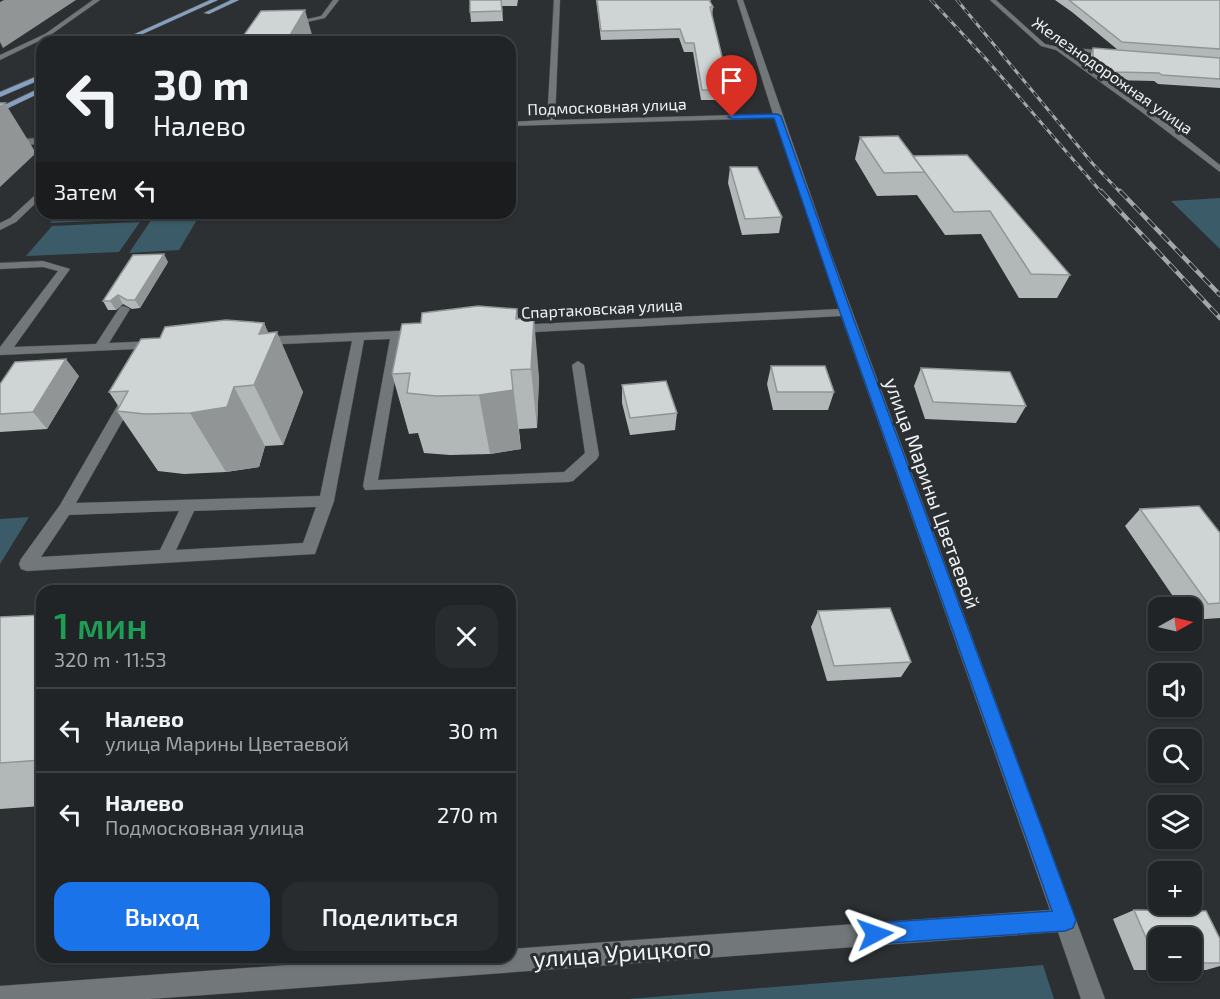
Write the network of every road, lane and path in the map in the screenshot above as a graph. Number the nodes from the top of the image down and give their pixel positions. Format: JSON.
{"nodes":[{"id":1,"x":98,"y":0,"type":"edge"},
{"id":2,"x":215,"y":0,"type":"edge"},
{"id":3,"x":236,"y":0,"type":"edge"},
{"id":4,"x":336,"y":0,"type":"edge"},
{"id":5,"x":558,"y":0,"type":"edge"},
{"id":6,"x":740,"y":0,"type":"edge"},
{"id":7,"x":993,"y":0,"type":"edge"},
{"id":8,"x":195,"y":19,"type":"dead end"},
{"id":9,"x":45,"y":36,"type":"edge"},
{"id":10,"x":134,"y":36,"type":"edge"},
{"id":11,"x":285,"y":36,"type":"edge"},
{"id":12,"x":36,"y":40,"type":"edge"},
{"id":13,"x":1058,"y":49,"type":"junction"},
{"id":14,"x":1119,"y":53,"type":"edge"},
{"id":15,"x":0,"y":58,"type":"edge"},
{"id":16,"x":36,"y":79,"type":"edge"},
{"id":17,"x":36,"y":91,"type":"edge"},
{"id":18,"x":0,"y":95,"type":"edge"},
{"id":19,"x":0,"y":110,"type":"edge"},
{"id":20,"x":777,"y":116,"type":"junction"},
{"id":21,"x":551,"y":123,"type":"junction"},
{"id":22,"x":516,"y":124,"type":"edge"},
{"id":23,"x":36,"y":141,"type":"edge"},
{"id":24,"x":0,"y":143,"type":"edge"},
{"id":25,"x":1220,"y":169,"type":"edge"},
{"id":26,"x":36,"y":198,"type":"edge"},
{"id":27,"x":0,"y":227,"type":"edge"},
{"id":28,"x":0,"y":266,"type":"edge"},
{"id":29,"x":124,"y":309,"type":"edge"},
{"id":30,"x":845,"y":312,"type":"junction"},
{"id":31,"x":503,"y":329,"type":"edge"},
{"id":32,"x":432,"y":333,"type":"edge"},
{"id":33,"x":397,"y":335,"type":"junction"},
{"id":34,"x":359,"y":336,"type":"junction"},
{"id":35,"x":253,"y":341,"type":"edge"},
{"id":36,"x":100,"y":347,"type":"junction"},
{"id":37,"x":160,"y":348,"type":"edge"},
{"id":38,"x":2,"y":351,"type":"edge"},
{"id":39,"x":578,"y":365,"type":"dead end"},
{"id":40,"x":135,"y":386,"type":"edge"},
{"id":41,"x":326,"y":501,"type":"junction"},
{"id":42,"x":189,"y":505,"type":"junction"},
{"id":43,"x":66,"y":509,"type":"junction"},
{"id":44,"x":165,"y":557,"type":"junction"},
{"id":45,"x":1065,"y":920,"type":"junction"},
{"id":46,"x":516,"y":955,"type":"edge"},
{"id":47,"x":394,"y":963,"type":"edge"},
{"id":48,"x":378,"y":964,"type":"edge"},
{"id":49,"x":0,"y":998,"type":"edge"},
{"id":50,"x":1093,"y":999,"type":"edge"}],
"edges":[{"from":1,"to":9,"type":"street"},
{"from":2,"to":10,"type":"main road"},
{"from":3,"to":8,"type":"main road"},
{"from":4,"to":11,"type":"street"},
{"from":5,"to":21,"type":"street"},
{"from":6,"to":20,"type":"street","name":"улица Марины Цветаевой"},
{"from":7,"to":13,"type":"street","name":"Железнодорожная улица"},
{"from":12,"to":15,"type":"street"},
{"from":13,"to":14,"type":"street"},
{"from":13,"to":25,"type":"street","name":"Железнодорожная улица"},
{"from":16,"to":18,"type":"main road"},
{"from":17,"to":19,"type":"main road"},
{"from":20,"to":21,"type":"street","name":"Подмосковная улица"},
{"from":20,"to":30,"type":"street","name":"улица Марины Цветаевой"},
{"from":21,"to":22,"type":"street","name":"Подмосковная улица"},
{"from":23,"to":24,"type":"street"},
{"from":26,"to":27,"type":"street"},
{"from":28,"to":38,"type":"street"},
{"from":29,"to":36,"type":"street"},
{"from":30,"to":31,"type":"street","name":"Спартаковская улица"},
{"from":30,"to":45,"type":"street","name":"улица Марины Цветаевой"},
{"from":32,"to":33,"type":"street"},
{"from":33,"to":34,"type":"street"},
{"from":33,"to":39,"type":"street"},
{"from":34,"to":35,"type":"street"},
{"from":34,"to":41,"type":"street"},
{"from":36,"to":37,"type":"street"},
{"from":36,"to":38,"type":"street"},
{"from":40,"to":43,"type":"street"},
{"from":41,"to":42,"type":"street"},
{"from":41,"to":44,"type":"street"},
{"from":42,"to":43,"type":"street"},
{"from":42,"to":44,"type":"street"},
{"from":43,"to":44,"type":"street"},
{"from":45,"to":46,"type":"street","name":"улица Урицкого"},
{"from":45,"to":50,"type":"street","name":"улица Марины Цветаевой"},
{"from":47,"to":48,"type":"street","name":"улица Урицкого"},
{"from":48,"to":49,"type":"street","name":"улица Урицкого"}]}
